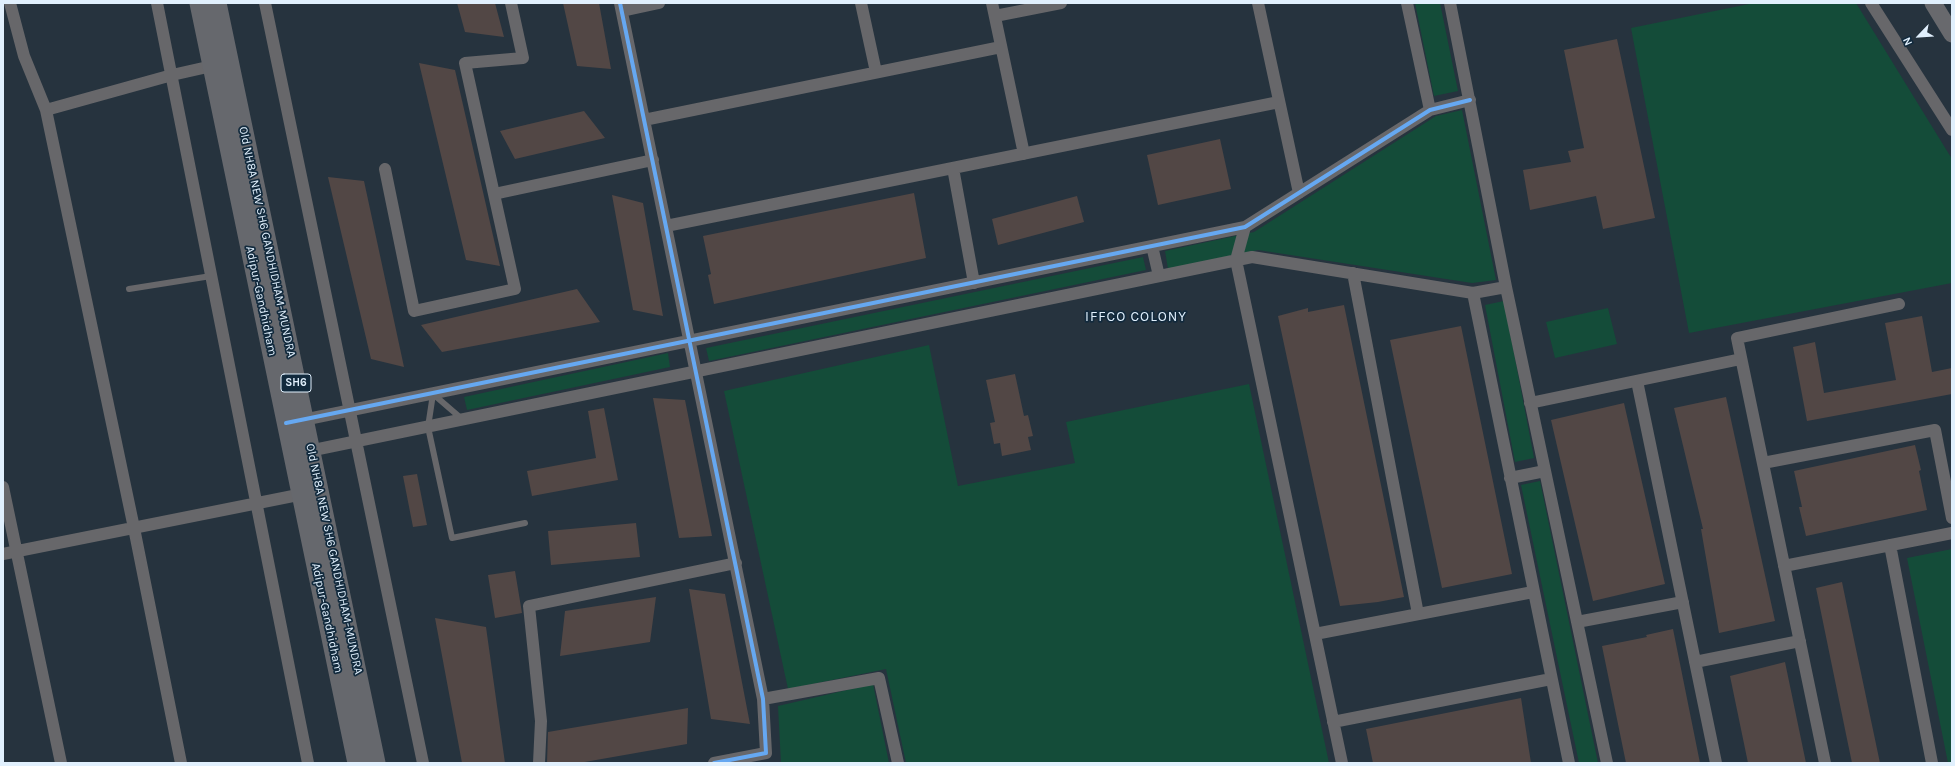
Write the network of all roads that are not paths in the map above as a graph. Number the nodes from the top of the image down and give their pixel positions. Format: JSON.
{"nodes":[{"id":1,"x":10,"y":3,"type":"edge"},
{"id":2,"x":157,"y":3,"type":"edge"},
{"id":3,"x":199,"y":3,"type":"edge"},
{"id":4,"x":217,"y":3,"type":"edge"},
{"id":5,"x":265,"y":3,"type":"edge"},
{"id":6,"x":511,"y":3,"type":"edge"},
{"id":7,"x":659,"y":3,"type":"edge"},
{"id":8,"x":862,"y":3,"type":"edge"},
{"id":9,"x":992,"y":3,"type":"edge"},
{"id":10,"x":1061,"y":3,"type":"edge"},
{"id":11,"x":1258,"y":3,"type":"edge"},
{"id":12,"x":1407,"y":3,"type":"edge"},
{"id":13,"x":1450,"y":3,"type":"edge"},
{"id":14,"x":1871,"y":3,"type":"edge"},
{"id":15,"x":1933,"y":3,"type":"edge"},
{"id":16,"x":621,"y":7,"type":"edge"},
{"id":17,"x":995,"y":16,"type":"junction"},
{"id":18,"x":1952,"y":34,"type":"edge"},
{"id":19,"x":1001,"y":47,"type":"junction"},
{"id":20,"x":212,"y":66,"type":"junction"},
{"id":21,"x":876,"y":72,"type":"junction"},
{"id":22,"x":172,"y":75,"type":"junction"},
{"id":23,"x":1470,"y":100,"type":"junction"},
{"id":24,"x":1279,"y":102,"type":"junction"},
{"id":25,"x":46,"y":110,"type":"junction"},
{"id":26,"x":1430,"y":110,"type":"junction"},
{"id":27,"x":644,"y":120,"type":"junction"},
{"id":28,"x":1952,"y":130,"type":"edge"},
{"id":29,"x":1024,"y":154,"type":"junction"},
{"id":30,"x":653,"y":160,"type":"junction"},
{"id":31,"x":952,"y":168,"type":"junction"},
{"id":32,"x":385,"y":169,"type":"dead end"},
{"id":33,"x":1299,"y":193,"type":"junction"},
{"id":34,"x":494,"y":194,"type":"junction"},
{"id":35,"x":666,"y":226,"type":"junction"},
{"id":36,"x":1245,"y":228,"type":"junction"},
{"id":37,"x":1152,"y":246,"type":"junction"},
{"id":38,"x":1236,"y":260,"type":"junction"},
{"id":39,"x":1353,"y":273,"type":"junction"},
{"id":40,"x":211,"y":276,"type":"junction"},
{"id":41,"x":1159,"y":276,"type":"junction"},
{"id":42,"x":974,"y":283,"type":"junction"},
{"id":43,"x":1506,"y":287,"type":"junction"},
{"id":44,"x":129,"y":289,"type":"dead end"},
{"id":45,"x":1473,"y":293,"type":"junction"},
{"id":46,"x":1899,"y":304,"type":"dead end"},
{"id":47,"x":690,"y":341,"type":"junction"},
{"id":48,"x":1741,"y":359,"type":"junction"},
{"id":49,"x":697,"y":371,"type":"junction"},
{"id":50,"x":1637,"y":381,"type":"junction"},
{"id":51,"x":433,"y":394,"type":"junction"},
{"id":52,"x":1530,"y":403,"type":"junction"},
{"id":53,"x":350,"y":410,"type":"junction"},
{"id":54,"x":462,"y":420,"type":"junction"},
{"id":55,"x":295,"y":421,"type":"junction"},
{"id":56,"x":428,"y":427,"type":"junction"},
{"id":57,"x":356,"y":441,"type":"junction"},
{"id":58,"x":302,"y":453,"type":"junction"},
{"id":59,"x":1763,"y":463,"type":"junction"},
{"id":60,"x":1545,"y":471,"type":"junction"},
{"id":61,"x":1510,"y":478,"type":"junction"},
{"id":62,"x":3,"y":487,"type":"edge"},
{"id":63,"x":310,"y":493,"type":"junction"},
{"id":64,"x":256,"y":503,"type":"junction"},
{"id":65,"x":1952,"y":518,"type":"edge"},
{"id":66,"x":525,"y":523,"type":"dead end"},
{"id":67,"x":134,"y":528,"type":"junction"},
{"id":68,"x":1952,"y":533,"type":"edge"},
{"id":69,"x":1890,"y":545,"type":"junction"},
{"id":70,"x":17,"y":551,"type":"junction"},
{"id":71,"x":3,"y":554,"type":"edge"},
{"id":72,"x":736,"y":564,"type":"junction"},
{"id":73,"x":1784,"y":566,"type":"junction"},
{"id":74,"x":1533,"y":592,"type":"junction"},
{"id":75,"x":1683,"y":602,"type":"junction"},
{"id":76,"x":1418,"y":614,"type":"junction"},
{"id":77,"x":1577,"y":622,"type":"junction"},
{"id":78,"x":1314,"y":634,"type":"junction"},
{"id":79,"x":1800,"y":641,"type":"junction"},
{"id":80,"x":1695,"y":662,"type":"junction"},
{"id":81,"x":1551,"y":679,"type":"junction"},
{"id":82,"x":764,"y":699,"type":"junction"},
{"id":83,"x":1333,"y":722,"type":"junction"},
{"id":84,"x":60,"y":763,"type":"edge"},
{"id":85,"x":181,"y":763,"type":"edge"},
{"id":86,"x":308,"y":763,"type":"edge"},
{"id":87,"x":357,"y":763,"type":"edge"},
{"id":88,"x":376,"y":763,"type":"edge"},
{"id":89,"x":423,"y":763,"type":"edge"},
{"id":90,"x":539,"y":763,"type":"edge"},
{"id":91,"x":714,"y":763,"type":"edge"},
{"id":92,"x":898,"y":763,"type":"edge"},
{"id":93,"x":1342,"y":763,"type":"edge"},
{"id":94,"x":1569,"y":763,"type":"edge"},
{"id":95,"x":1607,"y":763,"type":"edge"},
{"id":96,"x":1716,"y":763,"type":"edge"},
{"id":97,"x":1825,"y":763,"type":"edge"},
{"id":98,"x":1932,"y":763,"type":"edge"}],
"edges":[{"from":1,"to":25,"type":"street"},
{"from":2,"to":22,"type":"street"},
{"from":3,"to":20,"type":"main road","name":"Adipur-Gandhidham","number":"SH6"},
{"from":4,"to":55,"type":"main road","name":"Old NH8A NEW SH6 GANDHIDHAM-MUNDRA","number":"SH6"},
{"from":5,"to":53,"type":"street"},
{"from":6,"to":34,"type":"street"},
{"from":7,"to":16,"type":"street"},
{"from":8,"to":21,"type":"street"},
{"from":9,"to":17,"type":"street"},
{"from":10,"to":17,"type":"street"},
{"from":11,"to":24,"type":"street"},
{"from":12,"to":26,"type":"street"},
{"from":13,"to":23,"type":"street"},
{"from":14,"to":28,"type":"street"},
{"from":15,"to":18,"type":"street"},
{"from":16,"to":27,"type":"street"},
{"from":17,"to":19,"type":"street"},
{"from":19,"to":21,"type":"street"},
{"from":19,"to":29,"type":"street"},
{"from":20,"to":22,"type":"street"},
{"from":20,"to":55,"type":"main road","name":"Adipur-Gandhidham","number":"SH6"},
{"from":21,"to":27,"type":"street"},
{"from":22,"to":25,"type":"street"},
{"from":22,"to":40,"type":"street"},
{"from":23,"to":26,"type":"street"},
{"from":23,"to":43,"type":"street"},
{"from":24,"to":29,"type":"street"},
{"from":24,"to":33,"type":"street"},
{"from":25,"to":67,"type":"street"},
{"from":26,"to":33,"type":"street"},
{"from":27,"to":30,"type":"street"},
{"from":29,"to":31,"type":"street"},
{"from":30,"to":34,"type":"street"},
{"from":30,"to":35,"type":"street"},
{"from":31,"to":35,"type":"street"},
{"from":31,"to":42,"type":"street"},
{"from":32,"to":34,"type":"street"},
{"from":33,"to":36,"type":"street"},
{"from":35,"to":47,"type":"street"},
{"from":36,"to":37,"type":"street"},
{"from":36,"to":38,"type":"street"},
{"from":37,"to":41,"type":"street"},
{"from":37,"to":42,"type":"street"},
{"from":38,"to":39,"type":"street"},
{"from":38,"to":41,"type":"street"},
{"from":38,"to":78,"type":"street"},
{"from":39,"to":45,"type":"street"},
{"from":39,"to":76,"type":"street"},
{"from":40,"to":44,"type":"lane"},
{"from":40,"to":64,"type":"street"},
{"from":41,"to":49,"type":"street"},
{"from":42,"to":47,"type":"street"},
{"from":43,"to":45,"type":"street"},
{"from":43,"to":52,"type":"street"},
{"from":45,"to":61,"type":"street"},
{"from":46,"to":48,"type":"street"},
{"from":47,"to":49,"type":"street"},
{"from":47,"to":51,"type":"street"},
{"from":48,"to":50,"type":"street"},
{"from":48,"to":59,"type":"street"},
{"from":49,"to":54,"type":"street"},
{"from":49,"to":72,"type":"street"},
{"from":50,"to":52,"type":"street"},
{"from":50,"to":75,"type":"street"},
{"from":51,"to":53,"type":"street"},
{"from":51,"to":54,"type":"lane"},
{"from":51,"to":56,"type":"lane"},
{"from":52,"to":60,"type":"street"},
{"from":53,"to":55,"type":"street"},
{"from":53,"to":57,"type":"street"},
{"from":54,"to":56,"type":"street"},
{"from":55,"to":58,"type":"main road","name":"Old NH8A NEW SH6 GANDHIDHAM-MUNDRA","number":"SH6"},
{"from":56,"to":57,"type":"street"},
{"from":56,"to":66,"type":"lane"},
{"from":57,"to":58,"type":"street"},
{"from":57,"to":89,"type":"street"},
{"from":58,"to":63,"type":"main road","name":"Old NH8A NEW SH6 GANDHIDHAM-MUNDRA","number":"SH6"},
{"from":59,"to":65,"type":"street"},
{"from":59,"to":73,"type":"street"},
{"from":60,"to":61,"type":"street"},
{"from":60,"to":77,"type":"street"},
{"from":61,"to":74,"type":"street"},
{"from":62,"to":70,"type":"street"},
{"from":63,"to":64,"type":"street"},
{"from":63,"to":87,"type":"main road","name":"Adipur-Gandhidham","number":"SH6"},
{"from":63,"to":88,"type":"main road","name":"Old NH8A NEW SH6 GANDHIDHAM-MUNDRA","number":"SH6"},
{"from":64,"to":67,"type":"street"},
{"from":64,"to":86,"type":"street"},
{"from":67,"to":70,"type":"street"},
{"from":67,"to":85,"type":"street"},
{"from":68,"to":69,"type":"street"},
{"from":69,"to":73,"type":"street"},
{"from":69,"to":98,"type":"street"},
{"from":70,"to":71,"type":"street"},
{"from":70,"to":84,"type":"street"},
{"from":72,"to":82,"type":"street"},
{"from":72,"to":90,"type":"street"},
{"from":73,"to":79,"type":"street"},
{"from":74,"to":76,"type":"street"},
{"from":74,"to":81,"type":"street"},
{"from":75,"to":77,"type":"street"},
{"from":75,"to":80,"type":"street"},
{"from":76,"to":78,"type":"street"},
{"from":77,"to":95,"type":"street"},
{"from":78,"to":83,"type":"street"},
{"from":79,"to":80,"type":"street"},
{"from":79,"to":97,"type":"street"},
{"from":80,"to":96,"type":"street"},
{"from":81,"to":83,"type":"street"},
{"from":81,"to":94,"type":"street"},
{"from":82,"to":91,"type":"street"},
{"from":82,"to":92,"type":"street"},
{"from":83,"to":93,"type":"street"}]}
